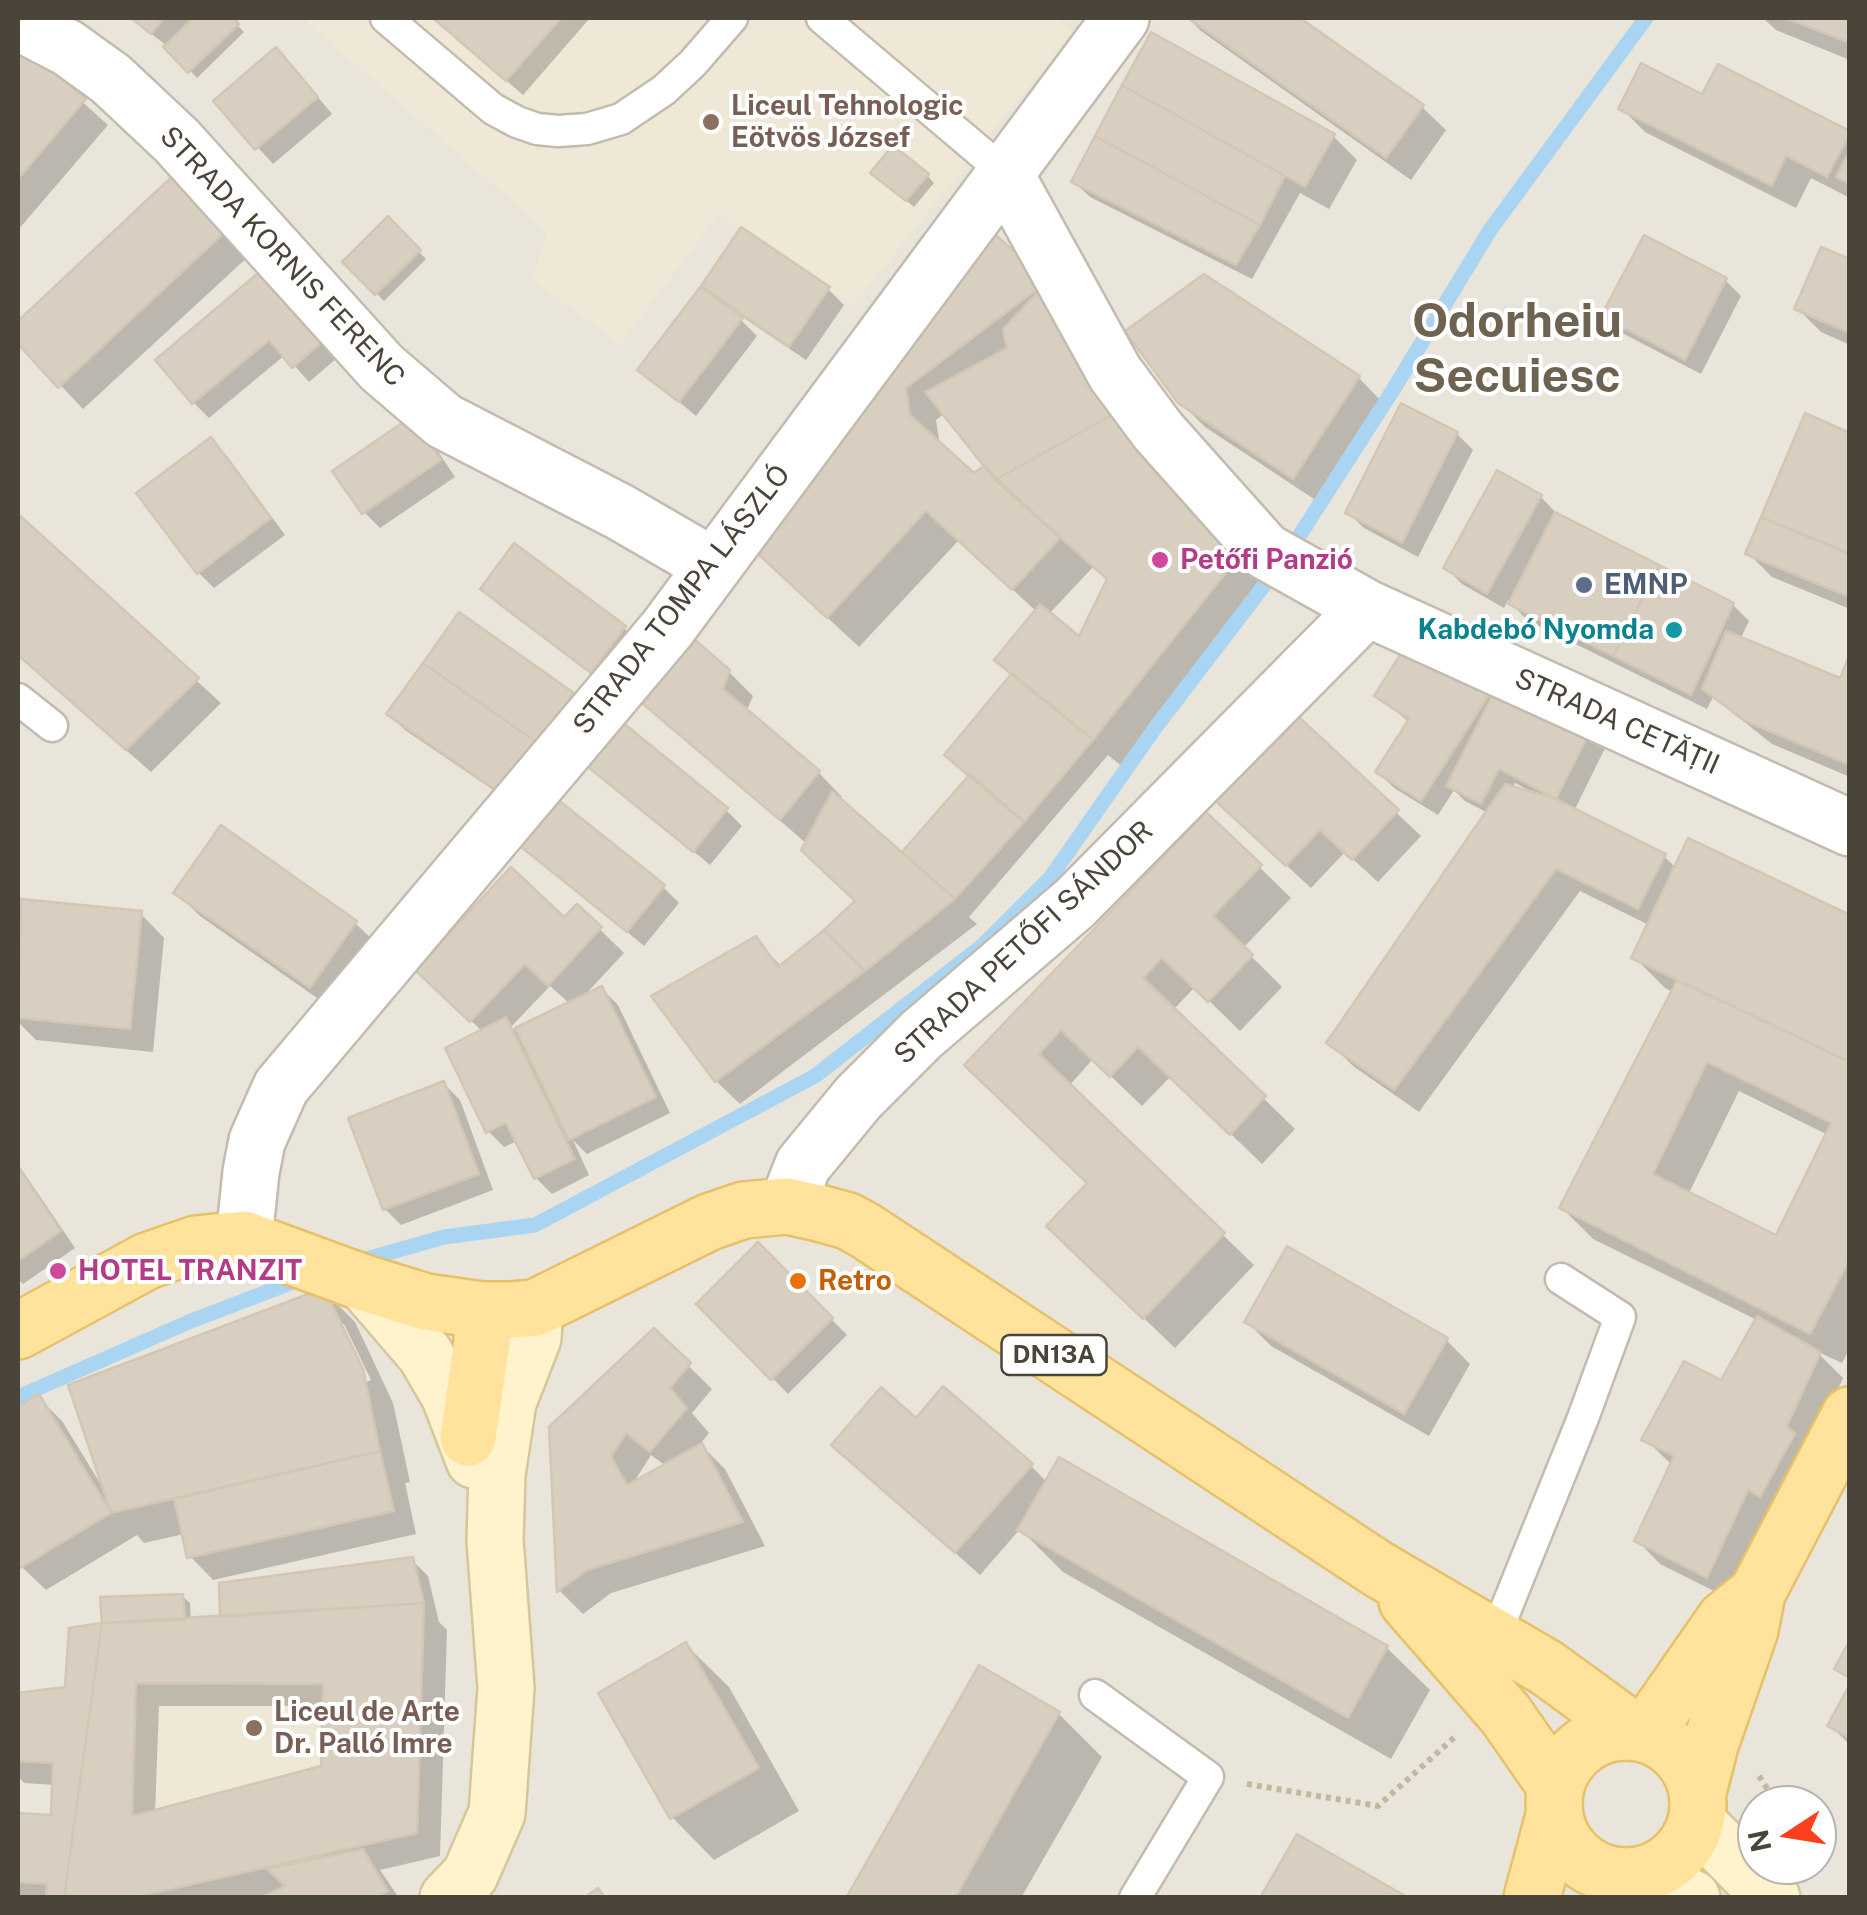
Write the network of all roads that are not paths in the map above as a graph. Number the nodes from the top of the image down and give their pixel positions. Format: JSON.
{"nodes":[{"id":1,"x":386,"y":18,"type":"edge"},
{"id":2,"x":732,"y":18,"type":"edge"},
{"id":3,"x":822,"y":18,"type":"edge"},
{"id":4,"x":1121,"y":18,"type":"edge"},
{"id":5,"x":18,"y":22,"type":"edge"},
{"id":6,"x":1004,"y":172,"type":"junction"},
{"id":7,"x":714,"y":566,"type":"junction"},
{"id":8,"x":1367,"y":608,"type":"junction"},
{"id":9,"x":18,"y":699,"type":"edge"},
{"id":10,"x":18,"y":729,"type":"edge"},
{"id":11,"x":1850,"y":828,"type":"edge"},
{"id":12,"x":787,"y":1206,"type":"junction"},
{"id":13,"x":269,"y":1247,"type":"junction"},
{"id":14,"x":1561,"y":1279,"type":"dead end"},
{"id":15,"x":361,"y":1282,"type":"junction"},
{"id":16,"x":509,"y":1309,"type":"junction"},
{"id":17,"x":18,"y":1331,"type":"edge"},
{"id":18,"x":1850,"y":1415,"type":"edge"},
{"id":19,"x":468,"y":1438,"type":"junction"},
{"id":20,"x":495,"y":1540,"type":"junction"},
{"id":21,"x":1378,"y":1569,"type":"junction"},
{"id":22,"x":1757,"y":1593,"type":"junction"},
{"id":23,"x":1495,"y":1636,"type":"junction"},
{"id":24,"x":1095,"y":1695,"type":"dead end"},
{"id":25,"x":1640,"y":1733,"type":"junction"},
{"id":26,"x":1555,"y":1801,"type":"junction"},
{"id":27,"x":1697,"y":1807,"type":"junction"},
{"id":28,"x":1646,"y":1886,"type":"edge"},
{"id":29,"x":448,"y":1898,"type":"edge"},
{"id":30,"x":1135,"y":1898,"type":"edge"},
{"id":31,"x":1532,"y":1898,"type":"edge"},
{"id":32,"x":1772,"y":1898,"type":"edge"}],
"edges":[{"from":1,"to":2,"type":"lane"},
{"from":3,"to":6,"type":"lane"},
{"from":4,"to":6,"type":"street","name":"STRADA TOMPA LÁSZLÓ"},
{"from":5,"to":7,"type":"street","name":"STRADA KORNIS FERENC"},
{"from":6,"to":7,"type":"street","name":"STRADA TOMPA LÁSZLÓ"},
{"from":6,"to":8,"type":"street","name":"STRADA CETĂȚII"},
{"from":7,"to":13,"type":"street","name":"STRADA TOMPA LÁSZLÓ"},
{"from":8,"to":11,"type":"street","name":"STRADA CETĂȚII"},
{"from":8,"to":12,"type":"street","name":"STRADA PETŐFI SÁNDOR"},
{"from":9,"to":10,"type":"lane"},
{"from":12,"to":16,"type":"main road","number":"DN13A"},
{"from":12,"to":21,"type":"main road","number":"DN13A"},
{"from":13,"to":15,"type":"main road"},
{"from":13,"to":17,"type":"main road"},
{"from":14,"to":23,"type":"lane"},
{"from":15,"to":16,"type":"main road"},
{"from":15,"to":19,"type":"main road"},
{"from":16,"to":19,"type":"main road"},
{"from":16,"to":20,"type":"main road"},
{"from":18,"to":22,"type":"main road","number":"DN13A"},
{"from":19,"to":20,"type":"main road"},
{"from":20,"to":29,"type":"main road"},
{"from":21,"to":23,"type":"main road","number":"DN13A"},
{"from":21,"to":26,"type":"main road","number":"DN13A"},
{"from":22,"to":25,"type":"main road","number":"DN13A"},
{"from":22,"to":27,"type":"main road","number":"DN13A"},
{"from":23,"to":25,"type":"main road","number":"DN13A"},
{"from":24,"to":30,"type":"lane"},
{"from":25,"to":26,"type":"main road"},
{"from":25,"to":27,"type":"main road","number":"DN13A"},
{"from":26,"to":28,"type":"main road","number":"DN13A"},
{"from":26,"to":31,"type":"main road"},
{"from":27,"to":28,"type":"main road","number":"DN13A"},
{"from":27,"to":32,"type":"main road"}]}
